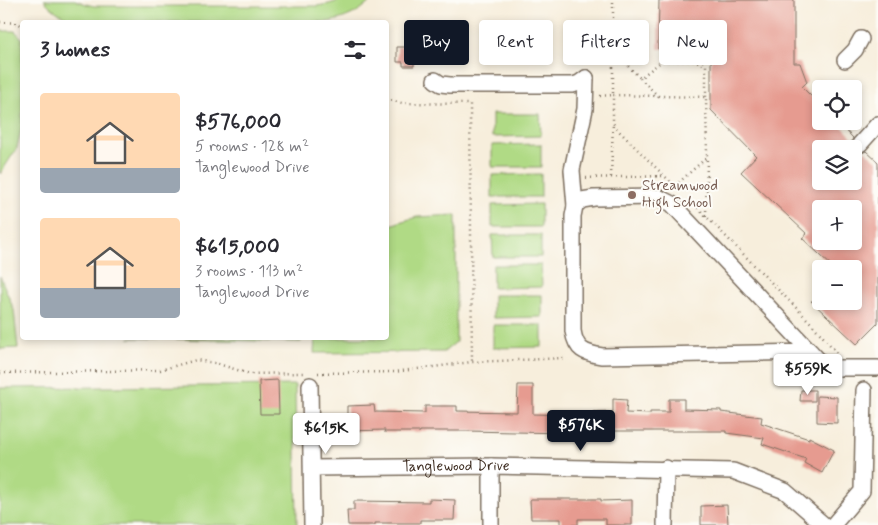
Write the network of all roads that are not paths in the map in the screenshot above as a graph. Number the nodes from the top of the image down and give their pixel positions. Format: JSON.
{"nodes":[{"id":1,"x":861,"y":39,"type":"dead end"},
{"id":2,"x":844,"y":60,"type":"dead end"},
{"id":3,"x":435,"y":80,"type":"dead end"},
{"id":4,"x":878,"y":124,"type":"edge"},
{"id":5,"x":862,"y":142,"type":"edge"},
{"id":6,"x":575,"y":206,"type":"junction"},
{"id":7,"x":811,"y":352,"type":"junction"},
{"id":8,"x":878,"y":368,"type":"edge"},
{"id":9,"x":310,"y":385,"type":"dead end"},
{"id":10,"x":864,"y":390,"type":"dead end"},
{"id":11,"x":491,"y":466,"type":"junction"},
{"id":12,"x":312,"y":468,"type":"junction"},
{"id":13,"x":666,"y":468,"type":"junction"},
{"id":14,"x":312,"y":525,"type":"edge"},
{"id":15,"x":491,"y":525,"type":"edge"},
{"id":16,"x":666,"y":525,"type":"edge"},
{"id":17,"x":824,"y":525,"type":"edge"},
{"id":18,"x":832,"y":525,"type":"edge"}],
"edges":[{"from":1,"to":2,"type":"street"},
{"from":3,"to":6,"type":"street"},
{"from":4,"to":5,"type":"street"},
{"from":6,"to":7,"type":"street"},
{"from":6,"to":7,"type":"street"},
{"from":7,"to":8,"type":"street"},
{"from":9,"to":12,"type":"street"},
{"from":10,"to":18,"type":"street"},
{"from":11,"to":12,"type":"street","name":"Tanglewood Drive"},
{"from":11,"to":13,"type":"street","name":"Tanglewood Drive"},
{"from":11,"to":15,"type":"street"},
{"from":12,"to":14,"type":"street"},
{"from":13,"to":16,"type":"street"},
{"from":13,"to":17,"type":"street","name":"Tanglewood Drive"}]}
